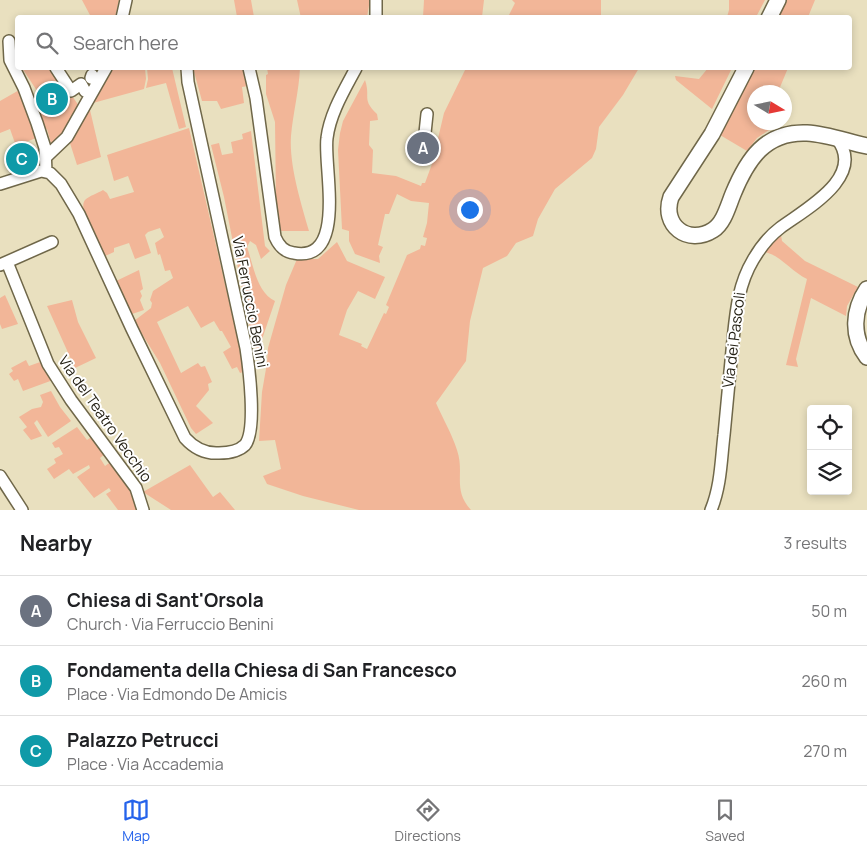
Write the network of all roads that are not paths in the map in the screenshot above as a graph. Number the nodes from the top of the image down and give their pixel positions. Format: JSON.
{"nodes":[{"id":1,"x":126,"y":0,"type":"edge"},
{"id":2,"x":376,"y":0,"type":"edge"},
{"id":3,"x":778,"y":0,"type":"edge"},
{"id":4,"x":123,"y":15,"type":"edge"},
{"id":5,"x":376,"y":15,"type":"edge"},
{"id":6,"x":770,"y":15,"type":"edge"},
{"id":7,"x":8,"y":41,"type":"dead end"},
{"id":8,"x":57,"y":70,"type":"edge"},
{"id":9,"x":104,"y":70,"type":"edge"},
{"id":10,"x":187,"y":70,"type":"edge"},
{"id":11,"x":249,"y":70,"type":"edge"},
{"id":12,"x":355,"y":70,"type":"edge"},
{"id":13,"x":745,"y":70,"type":"edge"},
{"id":14,"x":88,"y":86,"type":"junction"},
{"id":15,"x":427,"y":114,"type":"dead end"},
{"id":16,"x":425,"y":133,"type":"dead end"},
{"id":17,"x":837,"y":139,"type":"junction"},
{"id":18,"x":867,"y":146,"type":"edge"},
{"id":19,"x":46,"y":157,"type":"junction"},
{"id":20,"x":46,"y":172,"type":"junction"},
{"id":21,"x":0,"y":184,"type":"edge"},
{"id":22,"x":52,"y":242,"type":"dead end"},
{"id":23,"x":4,"y":263,"type":"edge"},
{"id":24,"x":867,"y":289,"type":"edge"},
{"id":25,"x":867,"y":357,"type":"edge"},
{"id":26,"x":0,"y":476,"type":"edge"},
{"id":27,"x":22,"y":510,"type":"edge"},
{"id":28,"x":143,"y":510,"type":"edge"},
{"id":29,"x":711,"y":510,"type":"edge"}],
"edges":[{"from":1,"to":4,"type":"street"},
{"from":2,"to":5,"type":"street"},
{"from":3,"to":6,"type":"street"},
{"from":7,"to":19,"type":"street"},
{"from":8,"to":14,"type":"street"},
{"from":9,"to":14,"type":"street"},
{"from":10,"to":20,"type":"street","name":"Via Ferruccio Benini"},
{"from":11,"to":12,"type":"street"},
{"from":13,"to":17,"type":"street"},
{"from":14,"to":19,"type":"street"},
{"from":15,"to":16,"type":"street"},
{"from":17,"to":18,"type":"street"},
{"from":17,"to":29,"type":"street","name":"Via dei Pascoli"},
{"from":19,"to":20,"type":"street"},
{"from":20,"to":21,"type":"street"},
{"from":22,"to":23,"type":"street"},
{"from":23,"to":28,"type":"street","name":"Via del Teatro Vecchio"},
{"from":24,"to":25,"type":"street"},
{"from":26,"to":27,"type":"street"}]}
